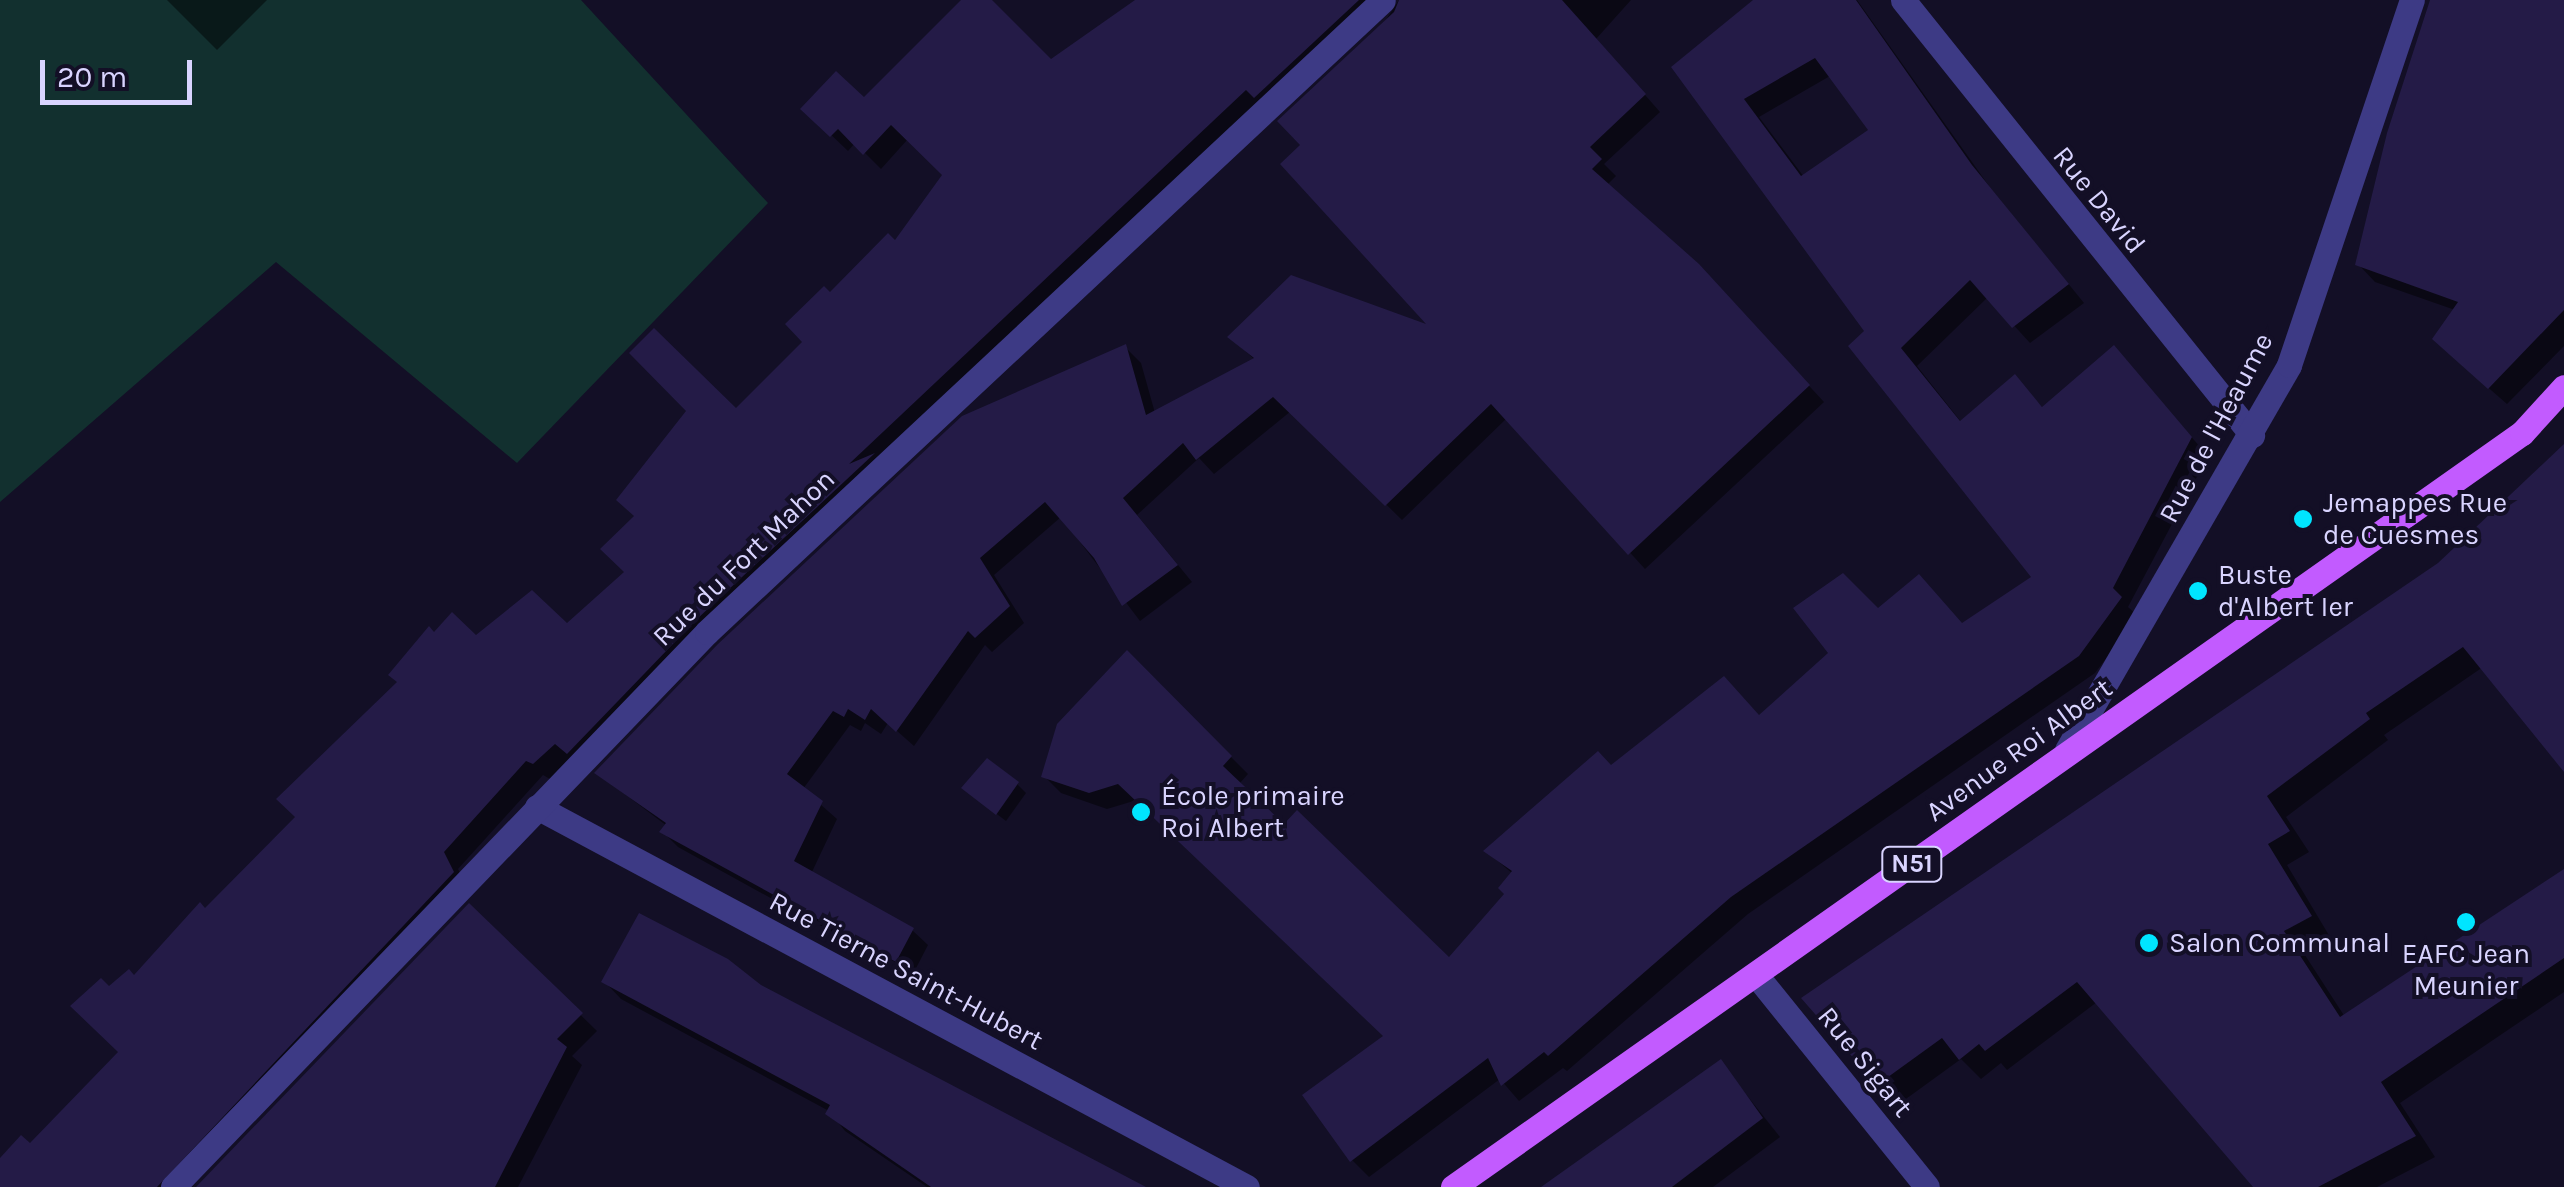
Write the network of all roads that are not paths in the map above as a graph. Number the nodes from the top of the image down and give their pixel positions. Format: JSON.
{"nodes":[{"id":1,"x":1383,"y":0,"type":"edge"},
{"id":2,"x":1903,"y":0,"type":"edge"},
{"id":3,"x":2412,"y":0,"type":"edge"},
{"id":4,"x":2564,"y":387,"type":"edge"},
{"id":5,"x":2252,"y":435,"type":"junction"},
{"id":6,"x":2067,"y":750,"type":"junction"},
{"id":7,"x":537,"y":807,"type":"junction"},
{"id":8,"x":1756,"y":976,"type":"junction"},
{"id":9,"x":172,"y":1187,"type":"edge"},
{"id":10,"x":1246,"y":1187,"type":"edge"},
{"id":11,"x":1452,"y":1187,"type":"edge"},
{"id":12,"x":1927,"y":1187,"type":"edge"}],
"edges":[{"from":1,"to":7,"type":"street","name":"Rue du Fort Mahon"},
{"from":2,"to":5,"type":"street","name":"Rue David"},
{"from":3,"to":5,"type":"street","name":"Rue de l'Heaume"},
{"from":4,"to":6,"type":"main road","name":"Avenue Roi Albert","number":"N51"},
{"from":5,"to":6,"type":"street","name":"Rue de l'Heaume"},
{"from":6,"to":8,"type":"main road","name":"Avenue Roi Albert","number":"N51"},
{"from":7,"to":9,"type":"street","name":"Rue du Fort Mahon"},
{"from":7,"to":10,"type":"street","name":"Rue Tierne Saint-Hubert"},
{"from":8,"to":11,"type":"main road","name":"Avenue Roi Albert","number":"N51"},
{"from":8,"to":12,"type":"street","name":"Rue Sigart"}]}
